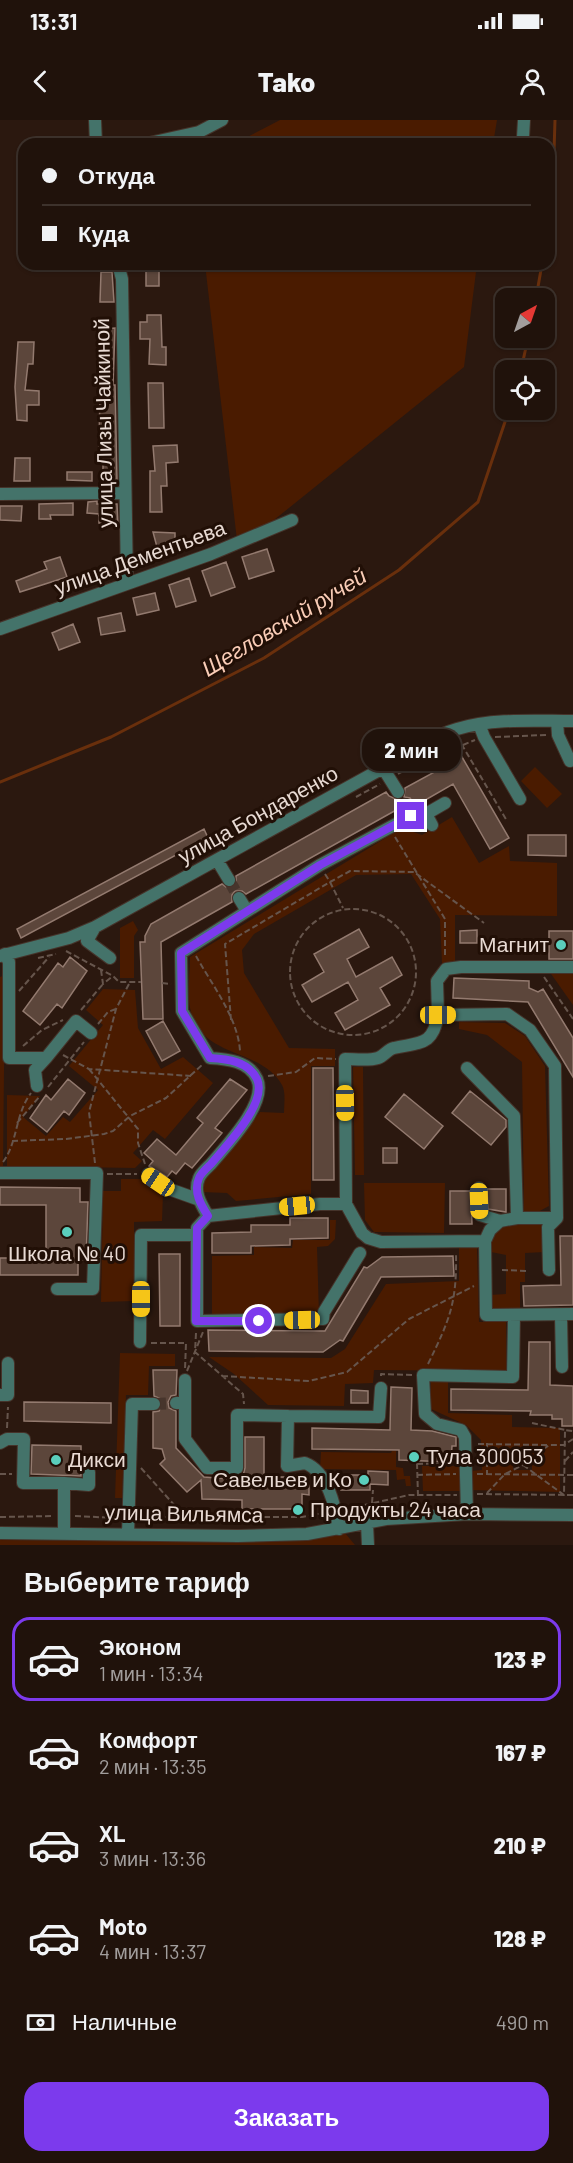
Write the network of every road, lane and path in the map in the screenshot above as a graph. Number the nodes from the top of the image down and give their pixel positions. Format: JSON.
{"nodes":[{"id":1,"x":95,"y":120,"type":"edge"},
{"id":2,"x":222,"y":120,"type":"edge"},
{"id":3,"x":524,"y":120,"type":"edge"},
{"id":4,"x":523,"y":137,"type":"dead end"},
{"id":5,"x":96,"y":138,"type":"edge"},
{"id":6,"x":172,"y":138,"type":"edge"},
{"id":7,"x":120,"y":270,"type":"edge"},
{"id":8,"x":124,"y":493,"type":"junction"},
{"id":9,"x":0,"y":494,"type":"edge"},
{"id":10,"x":292,"y":520,"type":"dead end"},
{"id":11,"x":127,"y":582,"type":"junction"},
{"id":12,"x":0,"y":630,"type":"edge"},
{"id":13,"x":557,"y":721,"type":"junction"},
{"id":14,"x":573,"y":721,"type":"edge"},
{"id":15,"x":479,"y":724,"type":"junction"},
{"id":16,"x":558,"y":735,"type":"junction"},
{"id":17,"x":484,"y":737,"type":"junction"},
{"id":18,"x":570,"y":761,"type":"dead end"},
{"id":19,"x":387,"y":773,"type":"junction"},
{"id":20,"x":398,"y":792,"type":"dead end"},
{"id":21,"x":520,"y":799,"type":"dead end"},
{"id":22,"x":348,"y":801,"type":"dead end"},
{"id":23,"x":445,"y":803,"type":"dead end"},
{"id":24,"x":507,"y":821,"type":"dead end"},
{"id":25,"x":389,"y":827,"type":"junction"},
{"id":26,"x":217,"y":860,"type":"junction"},
{"id":27,"x":320,"y":865,"type":"junction"},
{"id":28,"x":414,"y":872,"type":"junction"},
{"id":29,"x":229,"y":880,"type":"tunnel mouth"},
{"id":30,"x":330,"y":882,"type":"junction"},
{"id":31,"x":239,"y":898,"type":"tunnel mouth"},
{"id":32,"x":343,"y":908,"type":"junction"},
{"id":33,"x":247,"y":911,"type":"junction"},
{"id":34,"x":484,"y":923,"type":"dead end"},
{"id":35,"x":95,"y":927,"type":"junction"},
{"id":36,"x":87,"y":941,"type":"junction"},
{"id":37,"x":191,"y":946,"type":"junction"},
{"id":38,"x":64,"y":950,"type":"junction"},
{"id":39,"x":2,"y":955,"type":"edge"},
{"id":40,"x":49,"y":957,"type":"junction"},
{"id":41,"x":110,"y":958,"type":"dead end"},
{"id":42,"x":30,"y":959,"type":"dead end"},
{"id":43,"x":537,"y":967,"type":"junction"},
{"id":44,"x":573,"y":967,"type":"edge"},
{"id":45,"x":446,"y":969,"type":"junction"},
{"id":46,"x":101,"y":970,"type":"junction"},
{"id":47,"x":112,"y":976,"type":"junction"},
{"id":48,"x":130,"y":982,"type":"junction"},
{"id":49,"x":141,"y":982,"type":"dead end"},
{"id":50,"x":103,"y":984,"type":"junction"},
{"id":51,"x":10,"y":1002,"type":"junction"},
{"id":52,"x":116,"y":1009,"type":"junction"},
{"id":53,"x":80,"y":1011,"type":"dead end"},
{"id":54,"x":438,"y":1015,"type":"junction"},
{"id":55,"x":71,"y":1016,"type":"dead end"},
{"id":56,"x":573,"y":1019,"type":"edge"},
{"id":57,"x":231,"y":1020,"type":"junction"},
{"id":58,"x":91,"y":1033,"type":"junction"},
{"id":59,"x":9,"y":1058,"type":"junction"},
{"id":60,"x":46,"y":1058,"type":"junction"},
{"id":61,"x":71,"y":1058,"type":"junction"},
{"id":62,"x":210,"y":1058,"type":"junction"},
{"id":63,"x":345,"y":1059,"type":"junction"},
{"id":64,"x":241,"y":1064,"type":"junction"},
{"id":65,"x":467,"y":1068,"type":"dead end"},
{"id":66,"x":89,"y":1069,"type":"junction"},
{"id":67,"x":100,"y":1070,"type":"junction"},
{"id":68,"x":191,"y":1076,"type":"junction"},
{"id":69,"x":98,"y":1077,"type":"junction"},
{"id":70,"x":257,"y":1078,"type":"junction"},
{"id":71,"x":37,"y":1086,"type":"joint"},
{"id":72,"x":130,"y":1116,"type":"junction"},
{"id":73,"x":17,"y":1123,"type":"junction"},
{"id":74,"x":92,"y":1136,"type":"junction"},
{"id":75,"x":12,"y":1141,"type":"junction"},
{"id":76,"x":0,"y":1166,"type":"edge"},
{"id":77,"x":0,"y":1173,"type":"edge"},
{"id":78,"x":97,"y":1173,"type":"junction"},
{"id":79,"x":148,"y":1174,"type":"junction"},
{"id":80,"x":479,"y":1188,"type":"dead end"},
{"id":81,"x":197,"y":1199,"type":"junction"},
{"id":82,"x":346,"y":1204,"type":"junction"},
{"id":83,"x":208,"y":1216,"type":"junction"},
{"id":84,"x":517,"y":1218,"type":"junction"},
{"id":85,"x":557,"y":1218,"type":"junction"},
{"id":86,"x":500,"y":1221,"type":"junction"},
{"id":87,"x":197,"y":1235,"type":"junction"},
{"id":88,"x":456,"y":1241,"type":"junction"},
{"id":89,"x":485,"y":1241,"type":"junction"},
{"id":90,"x":360,"y":1253,"type":"dead end"},
{"id":91,"x":502,"y":1270,"type":"dead end"},
{"id":92,"x":549,"y":1270,"type":"dead end"},
{"id":93,"x":528,"y":1271,"type":"dead end"},
{"id":94,"x":486,"y":1278,"type":"junction"},
{"id":95,"x":57,"y":1289,"type":"dead end"},
{"id":96,"x":455,"y":1297,"type":"junction"},
{"id":97,"x":567,"y":1314,"type":"edge"},
{"id":98,"x":513,"y":1315,"type":"junction"},
{"id":99,"x":196,"y":1321,"type":"junction"},
{"id":100,"x":217,"y":1322,"type":"junction"},
{"id":101,"x":140,"y":1342,"type":"joint"},
{"id":102,"x":195,"y":1352,"type":"junction"},
{"id":103,"x":8,"y":1363,"type":"dead end"},
{"id":104,"x":562,"y":1367,"type":"dead end"},
{"id":105,"x":423,"y":1375,"type":"junction"},
{"id":106,"x":222,"y":1376,"type":"junction"},
{"id":107,"x":185,"y":1380,"type":"dead end"},
{"id":108,"x":381,"y":1388,"type":"joint"},
{"id":109,"x":4,"y":1395,"type":"edge"},
{"id":110,"x":154,"y":1404,"type":"tunnel mouth"},
{"id":111,"x":246,"y":1416,"type":"junction"},
{"id":112,"x":288,"y":1416,"type":"junction"},
{"id":113,"x":532,"y":1424,"type":"dead end"},
{"id":114,"x":565,"y":1430,"type":"junction"},
{"id":115,"x":573,"y":1431,"type":"edge"},
{"id":116,"x":573,"y":1439,"type":"edge"},
{"id":117,"x":2,"y":1441,"type":"edge"},
{"id":118,"x":478,"y":1443,"type":"dead end"},
{"id":119,"x":486,"y":1443,"type":"junction"},
{"id":120,"x":549,"y":1445,"type":"junction"},
{"id":121,"x":564,"y":1445,"type":"junction"},
{"id":122,"x":573,"y":1452,"type":"edge"},
{"id":123,"x":564,"y":1461,"type":"junction"},
{"id":124,"x":452,"y":1463,"type":"dead end"},
{"id":125,"x":523,"y":1465,"type":"junction"},
{"id":126,"x":140,"y":1467,"type":"dead end"},
{"id":127,"x":89,"y":1472,"type":"dead end"},
{"id":128,"x":466,"y":1474,"type":"junction"},
{"id":129,"x":487,"y":1474,"type":"junction"},
{"id":130,"x":505,"y":1474,"type":"junction"},
{"id":131,"x":417,"y":1475,"type":"junction"},
{"id":132,"x":540,"y":1475,"type":"junction"},
{"id":133,"x":564,"y":1475,"type":"junction"},
{"id":134,"x":573,"y":1475,"type":"edge"},
{"id":135,"x":64,"y":1483,"type":"junction"},
{"id":136,"x":373,"y":1490,"type":"dead end"},
{"id":137,"x":487,"y":1493,"type":"junction"},
{"id":138,"x":467,"y":1495,"type":"junction"},
{"id":139,"x":564,"y":1495,"type":"junction"},
{"id":140,"x":573,"y":1495,"type":"edge"},
{"id":141,"x":418,"y":1496,"type":"junction"},
{"id":142,"x":372,"y":1503,"type":"junction"},
{"id":143,"x":336,"y":1511,"type":"junction"},
{"id":144,"x":467,"y":1514,"type":"junction"},
{"id":145,"x":573,"y":1515,"type":"edge"},
{"id":146,"x":64,"y":1516,"type":"junction"},
{"id":147,"x":0,"y":1517,"type":"edge"},
{"id":148,"x":186,"y":1517,"type":"junction"},
{"id":149,"x":127,"y":1518,"type":"junction"},
{"id":150,"x":367,"y":1524,"type":"junction"},
{"id":151,"x":339,"y":1529,"type":"junction"},
{"id":152,"x":64,"y":1532,"type":"junction"},
{"id":153,"x":0,"y":1533,"type":"edge"},
{"id":154,"x":128,"y":1534,"type":"junction"},
{"id":155,"x":368,"y":1545,"type":"edge"}],
"edges":[{"from":1,"to":5,"type":"street"},
{"from":2,"to":6,"type":"street"},
{"from":3,"to":4,"type":"street"},
{"from":7,"to":8,"type":"street","name":"улица Лизы Чайкиной"},
{"from":8,"to":9,"type":"street"},
{"from":8,"to":11,"type":"street","name":"улица Лизы Чайкиной"},
{"from":10,"to":11,"type":"street","name":"улица Дементьева"},
{"from":11,"to":12,"type":"street","name":"улица Дементьева"},
{"from":13,"to":14,"type":"street","name":"улица Бондаренко"},
{"from":13,"to":15,"type":"street","name":"улица Бондаренко"},
{"from":13,"to":16,"type":"street"},
{"from":15,"to":17,"type":"street"},
{"from":15,"to":19,"type":"street","name":"улица Бондаренко"},
{"from":16,"to":17,"type":"path"},
{"from":16,"to":18,"type":"street"},
{"from":17,"to":21,"type":"street"},
{"from":19,"to":20,"type":"street"},
{"from":19,"to":22,"type":"path"},
{"from":19,"to":24,"type":"path"},
{"from":19,"to":26,"type":"street","name":"улица Бондаренко"},
{"from":23,"to":25,"type":"street"},
{"from":25,"to":27,"type":"street"},
{"from":25,"to":28,"type":"path"},
{"from":26,"to":29,"type":"street"},
{"from":26,"to":35,"type":"street","name":"улица Бондаренко"},
{"from":27,"to":30,"type":"path"},
{"from":27,"to":33,"type":"street"},
{"from":28,"to":30,"type":"path"},
{"from":28,"to":34,"type":"path"},
{"from":28,"to":45,"type":"path"},
{"from":30,"to":32,"type":"path"},
{"from":30,"to":57,"type":"path"},
{"from":31,"to":33,"type":"street"},
{"from":32,"to":32,"type":"path"},
{"from":33,"to":37,"type":"street"},
{"from":35,"to":36,"type":"street"},
{"from":35,"to":39,"type":"street","name":"улица Бондаренко"},
{"from":36,"to":38,"type":"path"},
{"from":36,"to":41,"type":"street"},
{"from":37,"to":57,"type":"path"},
{"from":37,"to":62,"type":"street"},
{"from":38,"to":40,"type":"path"},
{"from":38,"to":46,"type":"path"},
{"from":39,"to":51,"type":"street"},
{"from":40,"to":42,"type":"path"},
{"from":40,"to":51,"type":"path"},
{"from":43,"to":44,"type":"street"},
{"from":43,"to":45,"type":"street"},
{"from":43,"to":56,"type":"path"},
{"from":45,"to":54,"type":"street"},
{"from":46,"to":47,"type":"path"},
{"from":46,"to":50,"type":"path"},
{"from":47,"to":48,"type":"path"},
{"from":47,"to":50,"type":"path"},
{"from":48,"to":49,"type":"path"},
{"from":48,"to":52,"type":"path"},
{"from":50,"to":53,"type":"path"},
{"from":51,"to":59,"type":"street"},
{"from":52,"to":58,"type":"path"},
{"from":52,"to":67,"type":"path"},
{"from":54,"to":63,"type":"street"},
{"from":54,"to":85,"type":"street"},
{"from":55,"to":59,"type":"path"},
{"from":57,"to":64,"type":"path"},
{"from":58,"to":60,"type":"street"},
{"from":58,"to":61,"type":"path"},
{"from":59,"to":60,"type":"street"},
{"from":60,"to":61,"type":"path"},
{"from":60,"to":71,"type":"street"},
{"from":61,"to":66,"type":"path"},
{"from":61,"to":73,"type":"path"},
{"from":62,"to":64,"type":"street"},
{"from":62,"to":68,"type":"path"},
{"from":63,"to":70,"type":"path"},
{"from":63,"to":82,"type":"street"},
{"from":64,"to":70,"type":"street"},
{"from":65,"to":84,"type":"street"},
{"from":66,"to":67,"type":"path"},
{"from":66,"to":69,"type":"path"},
{"from":67,"to":68,"type":"path"},
{"from":67,"to":69,"type":"path"},
{"from":68,"to":72,"type":"path"},
{"from":69,"to":72,"type":"path"},
{"from":69,"to":74,"type":"path"},
{"from":70,"to":81,"type":"street"},
{"from":71,"to":73,"type":"path"},
{"from":72,"to":74,"type":"path"},
{"from":72,"to":79,"type":"path"},
{"from":73,"to":75,"type":"path"},
{"from":74,"to":75,"type":"path"},
{"from":74,"to":78,"type":"path"},
{"from":75,"to":76,"type":"path"},
{"from":77,"to":78,"type":"street"},
{"from":78,"to":79,"type":"path"},
{"from":78,"to":95,"type":"street"},
{"from":79,"to":81,"type":"street"},
{"from":80,"to":86,"type":"street"},
{"from":81,"to":83,"type":"street"},
{"from":82,"to":83,"type":"street"},
{"from":82,"to":88,"type":"street"},
{"from":83,"to":87,"type":"street"},
{"from":84,"to":85,"type":"street"},
{"from":84,"to":86,"type":"street"},
{"from":85,"to":92,"type":"street"},
{"from":86,"to":89,"type":"street"},
{"from":87,"to":99,"type":"street"},
{"from":87,"to":101,"type":"street"},
{"from":88,"to":89,"type":"street"},
{"from":88,"to":96,"type":"path"},
{"from":89,"to":94,"type":"street"},
{"from":90,"to":100,"type":"street"},
{"from":91,"to":93,"type":"path"},
{"from":94,"to":96,"type":"path"},
{"from":94,"to":98,"type":"street"},
{"from":96,"to":105,"type":"path"},
{"from":96,"to":106,"type":"path"},
{"from":97,"to":98,"type":"street"},
{"from":97,"to":104,"type":"street"},
{"from":98,"to":105,"type":"street"},
{"from":99,"to":100,"type":"street"},
{"from":99,"to":102,"type":"path"},
{"from":100,"to":102,"type":"path"},
{"from":101,"to":102,"type":"path"},
{"from":102,"to":106,"type":"path"},
{"from":103,"to":109,"type":"street"},
{"from":105,"to":108,"type":"path"},
{"from":105,"to":128,"type":"street"},
{"from":106,"to":111,"type":"path"},
{"from":107,"to":111,"type":"street"},
{"from":108,"to":112,"type":"street"},
{"from":109,"to":117,"type":"path"},
{"from":110,"to":149,"type":"street"},
{"from":111,"to":112,"type":"street"},
{"from":112,"to":143,"type":"street"},
{"from":113,"to":114,"type":"path"},
{"from":114,"to":115,"type":"path"},
{"from":114,"to":121,"type":"path"},
{"from":116,"to":121,"type":"path"},
{"from":117,"to":135,"type":"street"},
{"from":118,"to":119,"type":"path"},
{"from":119,"to":120,"type":"path"},
{"from":119,"to":129,"type":"path"},
{"from":120,"to":121,"type":"path"},
{"from":120,"to":125,"type":"path"},
{"from":121,"to":123,"type":"path"},
{"from":122,"to":123,"type":"path"},
{"from":123,"to":133,"type":"path"},
{"from":124,"to":131,"type":"path"},
{"from":125,"to":130,"type":"path"},
{"from":125,"to":132,"type":"path"},
{"from":126,"to":148,"type":"path"},
{"from":127,"to":135,"type":"street"},
{"from":128,"to":129,"type":"path"},
{"from":128,"to":131,"type":"path"},
{"from":128,"to":138,"type":"street"},
{"from":129,"to":130,"type":"path"},
{"from":130,"to":132,"type":"path"},
{"from":130,"to":137,"type":"path"},
{"from":131,"to":141,"type":"path"},
{"from":132,"to":133,"type":"path"},
{"from":132,"to":139,"type":"path"},
{"from":133,"to":134,"type":"path"},
{"from":133,"to":139,"type":"path"},
{"from":135,"to":146,"type":"street"},
{"from":136,"to":142,"type":"path"},
{"from":137,"to":138,"type":"path"},
{"from":137,"to":139,"type":"path"},
{"from":138,"to":141,"type":"path"},
{"from":138,"to":144,"type":"street"},
{"from":139,"to":140,"type":"path"},
{"from":141,"to":142,"type":"path"},
{"from":142,"to":143,"type":"path"},
{"from":143,"to":148,"type":"path"},
{"from":143,"to":151,"type":"street"},
{"from":144,"to":145,"type":"street","name":"улица Вильямса"},
{"from":144,"to":150,"type":"street","name":"улица Вильямса"},
{"from":146,"to":147,"type":"path"},
{"from":146,"to":149,"type":"path"},
{"from":146,"to":152,"type":"street"},
{"from":148,"to":149,"type":"path"},
{"from":149,"to":154,"type":"street"},
{"from":150,"to":151,"type":"street","name":"улица Вильямса"},
{"from":150,"to":155,"type":"street"},
{"from":151,"to":154,"type":"street","name":"улица Вильямса"},
{"from":152,"to":153,"type":"street","name":"улица Вильямса"},
{"from":152,"to":154,"type":"street","name":"улица Вильямса"}]}
